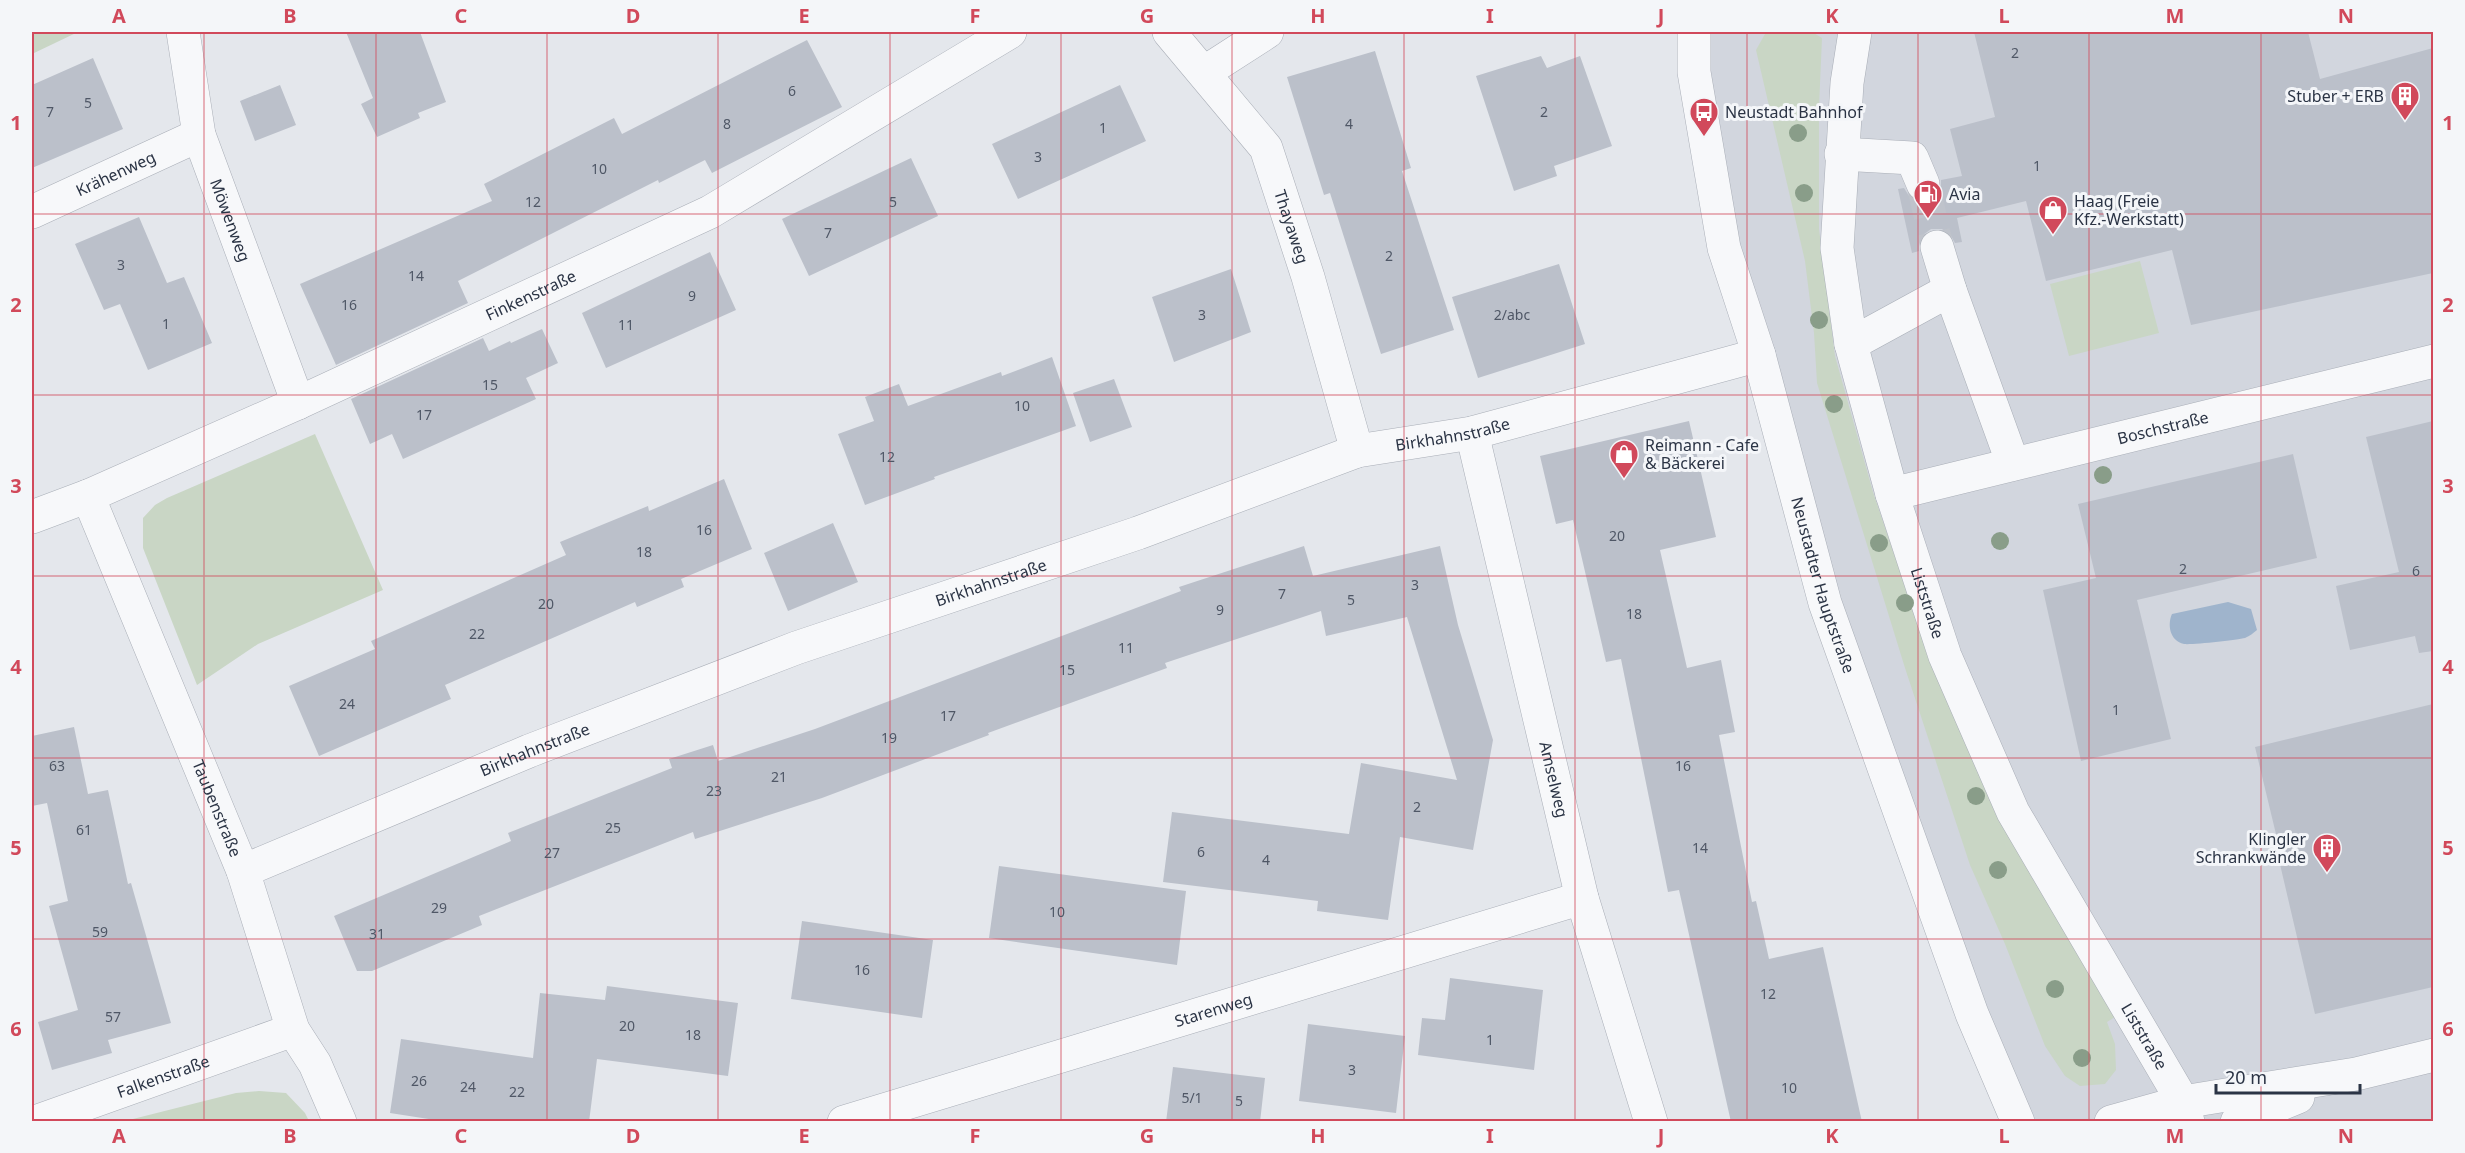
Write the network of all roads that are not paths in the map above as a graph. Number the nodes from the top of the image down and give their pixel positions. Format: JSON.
{"nodes":[{"id":1,"x":183,"y":32,"type":"edge"},
{"id":2,"x":1010,"y":32,"type":"edge"},
{"id":3,"x":1169,"y":32,"type":"edge"},
{"id":4,"x":1267,"y":32,"type":"edge"},
{"id":5,"x":1694,"y":32,"type":"edge"},
{"id":6,"x":1855,"y":32,"type":"edge"},
{"id":7,"x":1205,"y":72,"type":"junction"},
{"id":8,"x":199,"y":135,"type":"junction"},
{"id":9,"x":1841,"y":154,"type":"junction"},
{"id":10,"x":1923,"y":184,"type":"tunnel mouth"},
{"id":11,"x":32,"y":212,"type":"edge"},
{"id":12,"x":1937,"y":247,"type":"tunnel mouth"},
{"id":13,"x":1950,"y":290,"type":"junction"},
{"id":14,"x":1851,"y":344,"type":"junction"},
{"id":15,"x":1759,"y":355,"type":"junction"},
{"id":16,"x":2433,"y":361,"type":"edge"},
{"id":17,"x":298,"y":403,"type":"junction"},
{"id":18,"x":1472,"y":433,"type":"junction"},
{"id":19,"x":1357,"y":451,"type":"junction"},
{"id":20,"x":2013,"y":464,"type":"junction"},
{"id":21,"x":1892,"y":494,"type":"junction"},
{"id":22,"x":88,"y":496,"type":"junction"},
{"id":23,"x":32,"y":517,"type":"edge"},
{"id":24,"x":243,"y":871,"type":"junction"},
{"id":25,"x":1582,"y":898,"type":"junction"},
{"id":26,"x":293,"y":1030,"type":"junction"},
{"id":27,"x":2433,"y":1055,"type":"edge"},
{"id":28,"x":2185,"y":1112,"type":"edge"},
{"id":29,"x":2243,"y":1113,"type":"edge"},
{"id":30,"x":34,"y":1114,"type":"edge"},
{"id":31,"x":340,"y":1122,"type":"edge"},
{"id":32,"x":844,"y":1122,"type":"edge"},
{"id":33,"x":1651,"y":1122,"type":"edge"},
{"id":34,"x":2018,"y":1122,"type":"edge"},
{"id":35,"x":2111,"y":1122,"type":"edge"}],
"edges":[{"from":1,"to":8,"type":"street","name":"Möwenweg"},
{"from":2,"to":17,"type":"street","name":"Finkenstraße"},
{"from":3,"to":7,"type":"street","name":"Thayaweg"},
{"from":4,"to":7,"type":"street"},
{"from":5,"to":15,"type":"street","name":"Neustadter Hauptstraße"},
{"from":6,"to":9,"type":"street","name":"Liststraße"},
{"from":7,"to":19,"type":"street","name":"Thayaweg"},
{"from":8,"to":11,"type":"street","name":"Krähenweg"},
{"from":8,"to":17,"type":"street","name":"Möwenweg"},
{"from":9,"to":10,"type":"street"},
{"from":9,"to":14,"type":"street","name":"Liststraße"},
{"from":12,"to":13,"type":"street"},
{"from":13,"to":14,"type":"street"},
{"from":13,"to":20,"type":"street"},
{"from":14,"to":21,"type":"street","name":"Liststraße"},
{"from":15,"to":18,"type":"street","name":"Birkhahnstraße"},
{"from":15,"to":34,"type":"street","name":"Neustadter Hauptstraße"},
{"from":16,"to":20,"type":"street","name":"Boschstraße"},
{"from":17,"to":22,"type":"street","name":"Finkenstraße"},
{"from":18,"to":19,"type":"street","name":"Birkhahnstraße"},
{"from":18,"to":25,"type":"street","name":"Amselweg"},
{"from":19,"to":24,"type":"street","name":"Birkhahnstraße"},
{"from":20,"to":21,"type":"street","name":"Boschstraße"},
{"from":21,"to":28,"type":"street","name":"Liststraße"},
{"from":22,"to":23,"type":"street","name":"Finkenstraße"},
{"from":22,"to":24,"type":"street","name":"Taubenstraße"},
{"from":24,"to":26,"type":"street","name":"Taubenstraße"},
{"from":25,"to":32,"type":"street","name":"Starenweg"},
{"from":25,"to":33,"type":"street","name":"Amselweg"},
{"from":26,"to":30,"type":"street","name":"Falkenstraße"},
{"from":26,"to":31,"type":"street","name":"Taubenstraße"},
{"from":27,"to":29,"type":"street"},
{"from":28,"to":29,"type":"street"},
{"from":28,"to":35,"type":"street"}]}
